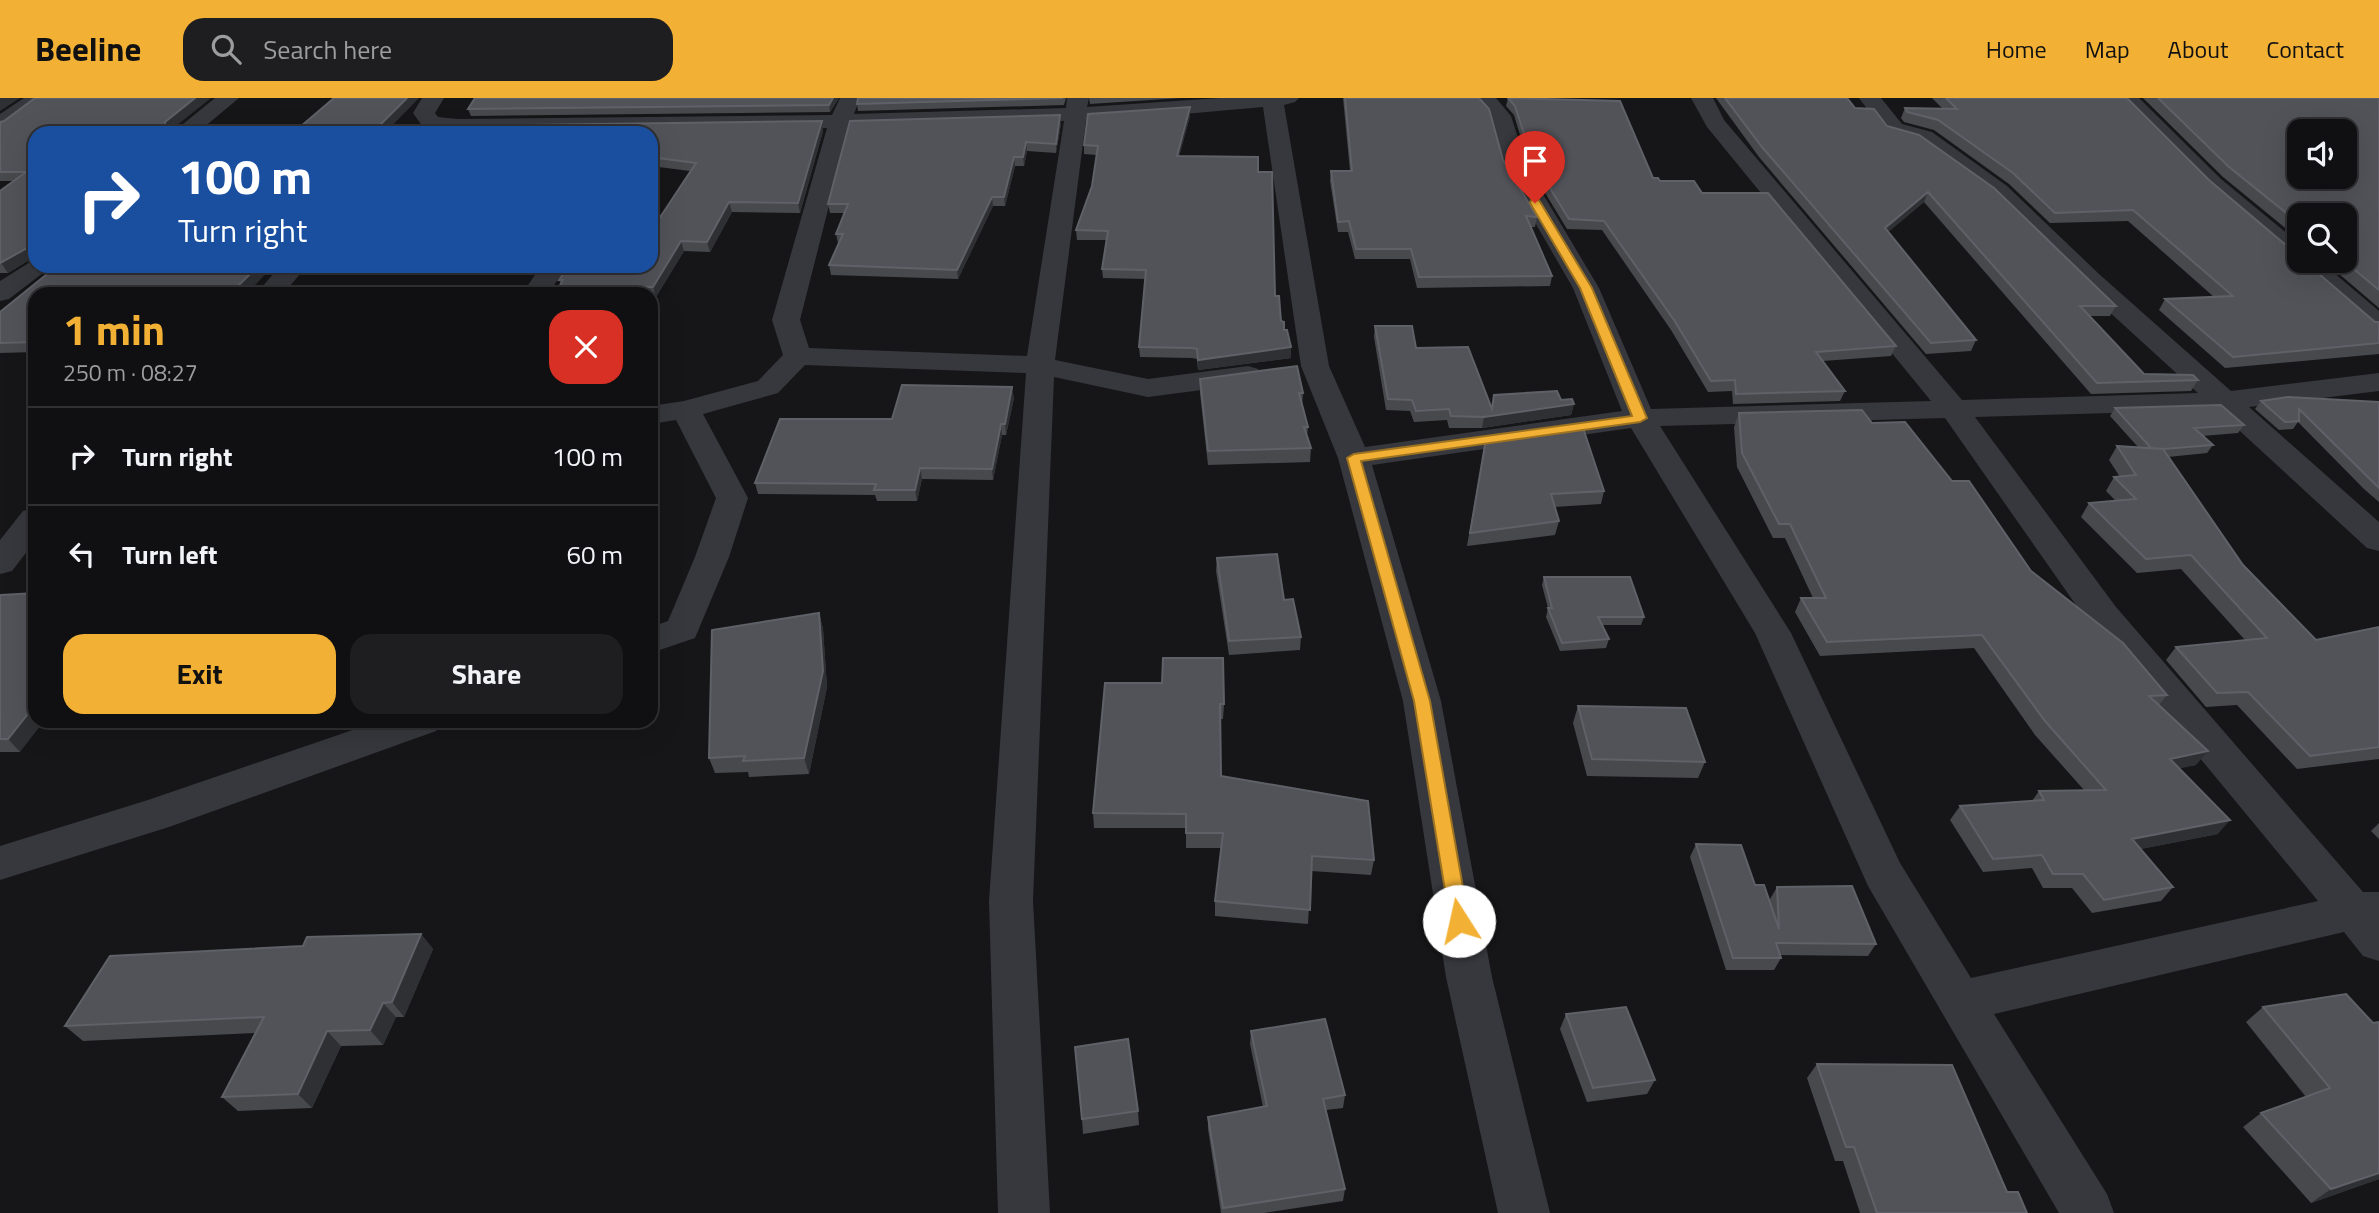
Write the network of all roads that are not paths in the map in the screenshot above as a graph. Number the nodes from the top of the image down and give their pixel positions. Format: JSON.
{"nodes":[{"id":1,"x":39,"y":98,"type":"edge"},
{"id":2,"x":228,"y":98,"type":"edge"},
{"id":3,"x":433,"y":98,"type":"edge"},
{"id":4,"x":1277,"y":98,"type":"edge"},
{"id":5,"x":1485,"y":98,"type":"edge"},
{"id":6,"x":1702,"y":98,"type":"edge"},
{"id":7,"x":1870,"y":98,"type":"edge"},
{"id":8,"x":2127,"y":98,"type":"edge"},
{"id":9,"x":1077,"y":106,"type":"edge"},
{"id":10,"x":845,"y":109,"type":"edge"},
{"id":11,"x":639,"y":121,"type":"edge"},
{"id":12,"x":0,"y":123,"type":"edge"},
{"id":13,"x":192,"y":126,"type":"edge"},
{"id":14,"x":426,"y":126,"type":"edge"},
{"id":15,"x":457,"y":126,"type":"edge"},
{"id":16,"x":2287,"y":246,"type":"edge"},
{"id":17,"x":29,"y":273,"type":"edge"},
{"id":18,"x":288,"y":273,"type":"edge"},
{"id":19,"x":2319,"y":273,"type":"edge"},
{"id":20,"x":275,"y":287,"type":"edge"},
{"id":21,"x":0,"y":293,"type":"edge"},
{"id":22,"x":2379,"y":325,"type":"edge"},
{"id":23,"x":798,"y":356,"type":"junction"},
{"id":24,"x":1040,"y":365,"type":"junction"},
{"id":25,"x":1294,"y":369,"type":"junction"},
{"id":26,"x":2379,"y":382,"type":"edge"},
{"id":27,"x":2222,"y":401,"type":"junction"},
{"id":28,"x":1954,"y":409,"type":"junction"},
{"id":29,"x":686,"y":410,"type":"junction"},
{"id":30,"x":658,"y":414,"type":"edge"},
{"id":31,"x":1640,"y":418,"type":"junction"},
{"id":32,"x":1354,"y":458,"type":"junction"},
{"id":33,"x":28,"y":527,"type":"edge"},
{"id":34,"x":2379,"y":540,"type":"edge"},
{"id":35,"x":0,"y":563,"type":"edge"},
{"id":36,"x":658,"y":638,"type":"edge"},
{"id":37,"x":402,"y":728,"type":"edge"},
{"id":38,"x":0,"y":863,"type":"edge"},
{"id":39,"x":2371,"y":921,"type":"edge"},
{"id":40,"x":1960,"y":1001,"type":"junction"},
{"id":41,"x":1024,"y":1213,"type":"edge"},
{"id":42,"x":1524,"y":1213,"type":"edge"},
{"id":43,"x":2088,"y":1213,"type":"edge"}],
"edges":[{"from":1,"to":12,"type":"street"},
{"from":2,"to":13,"type":"street"},
{"from":3,"to":14,"type":"street"},
{"from":4,"to":9,"type":"street"},
{"from":4,"to":25,"type":"street"},
{"from":5,"to":31,"type":"street"},
{"from":6,"to":28,"type":"street"},
{"from":7,"to":27,"type":"street"},
{"from":8,"to":16,"type":"street"},
{"from":9,"to":10,"type":"street"},
{"from":9,"to":24,"type":"street"},
{"from":10,"to":11,"type":"street"},
{"from":10,"to":23,"type":"street"},
{"from":11,"to":15,"type":"street"},
{"from":17,"to":21,"type":"street"},
{"from":18,"to":20,"type":"street"},
{"from":19,"to":22,"type":"street"},
{"from":23,"to":24,"type":"street"},
{"from":23,"to":29,"type":"street"},
{"from":24,"to":25,"type":"street"},
{"from":24,"to":41,"type":"street"},
{"from":25,"to":32,"type":"street"},
{"from":26,"to":27,"type":"street"},
{"from":27,"to":28,"type":"street"},
{"from":27,"to":34,"type":"street"},
{"from":28,"to":31,"type":"street"},
{"from":28,"to":39,"type":"street"},
{"from":29,"to":30,"type":"street"},
{"from":29,"to":36,"type":"street"},
{"from":31,"to":32,"type":"street"},
{"from":31,"to":40,"type":"street"},
{"from":32,"to":42,"type":"street"},
{"from":33,"to":35,"type":"street"},
{"from":37,"to":38,"type":"street"},
{"from":39,"to":40,"type":"street"},
{"from":40,"to":43,"type":"street"}]}
